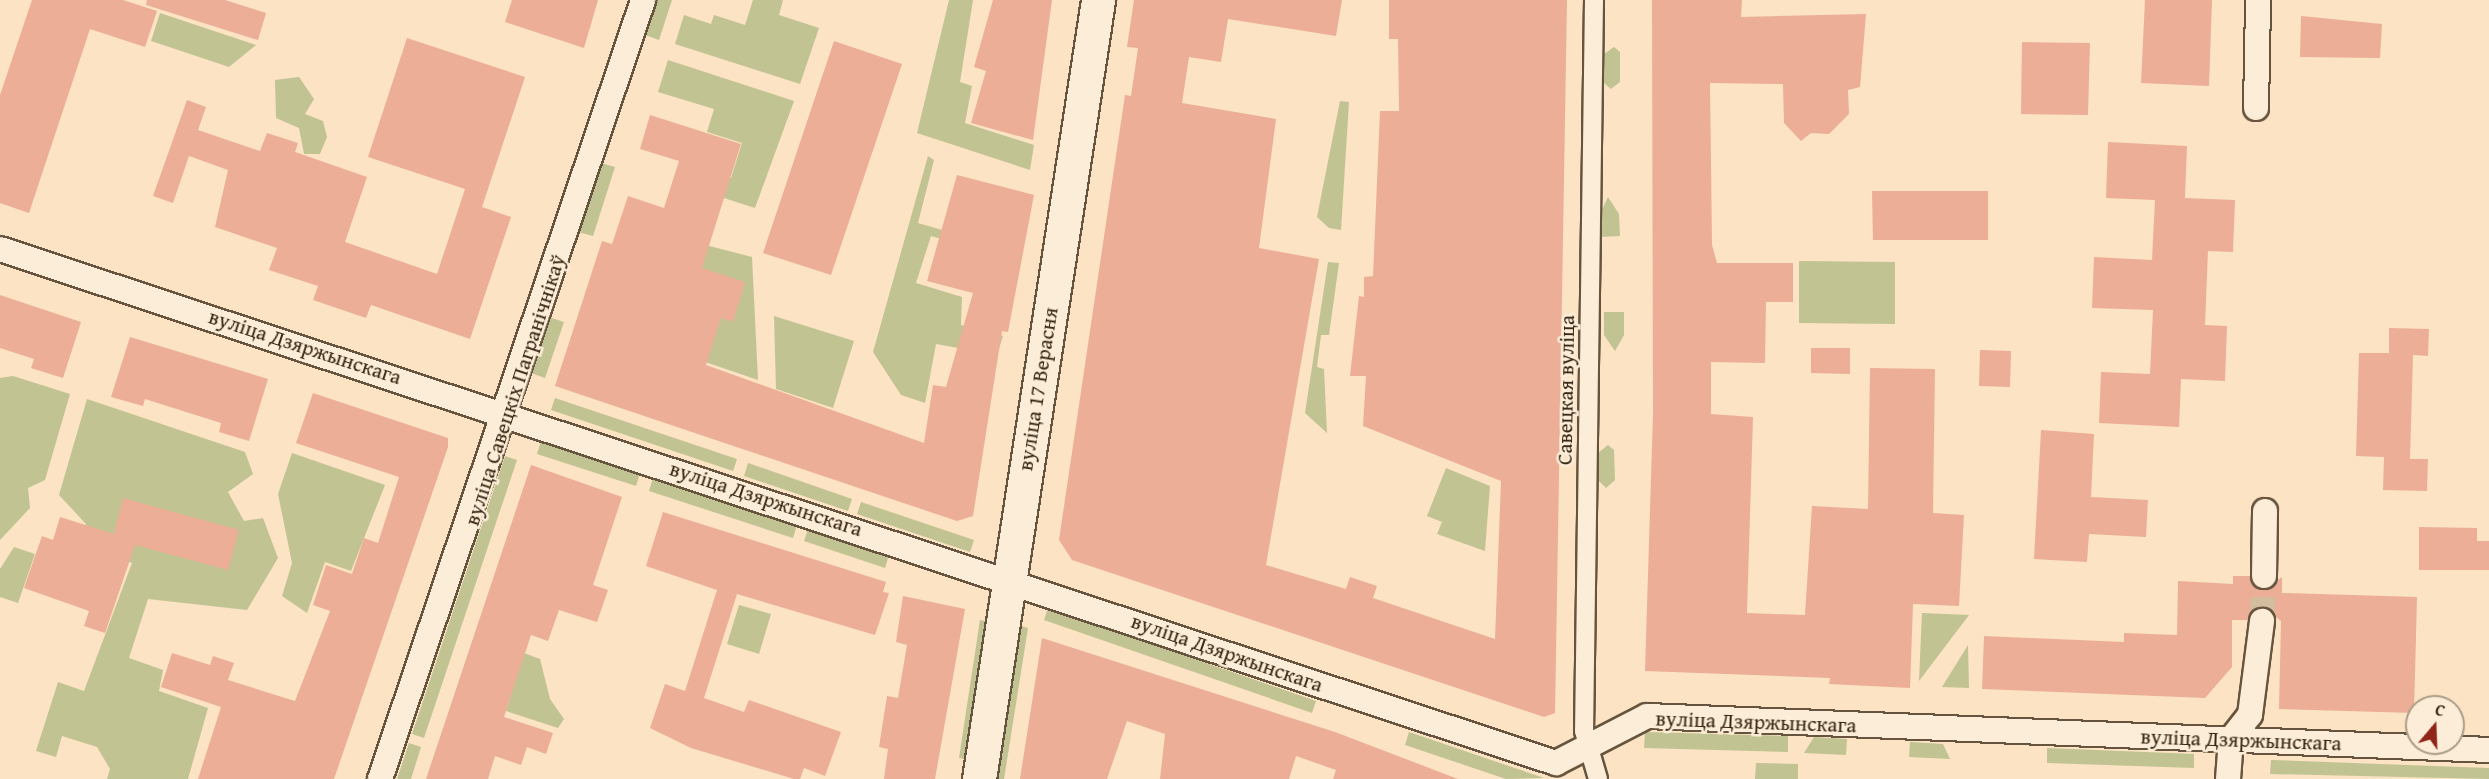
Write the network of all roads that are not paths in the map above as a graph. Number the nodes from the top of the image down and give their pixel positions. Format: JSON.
{"nodes":[{"id":1,"x":644,"y":0,"type":"edge"},
{"id":2,"x":1098,"y":0,"type":"edge"},
{"id":3,"x":1594,"y":0,"type":"edge"},
{"id":4,"x":2258,"y":0,"type":"edge"},
{"id":5,"x":2256,"y":108,"type":"dead end"},
{"id":6,"x":0,"y":249,"type":"edge"},
{"id":7,"x":507,"y":415,"type":"junction"},
{"id":8,"x":2265,"y":511,"type":"dead end"},
{"id":9,"x":2264,"y":576,"type":"tunnel mouth"},
{"id":10,"x":1009,"y":578,"type":"junction"},
{"id":11,"x":2262,"y":621,"type":"tunnel mouth"},
{"id":12,"x":2231,"y":739,"type":"junction"},
{"id":13,"x":1588,"y":746,"type":"junction"},
{"id":14,"x":2489,"y":750,"type":"edge"},
{"id":15,"x":381,"y":779,"type":"edge"},
{"id":16,"x":979,"y":779,"type":"edge"},
{"id":17,"x":1598,"y":779,"type":"edge"},
{"id":18,"x":2228,"y":779,"type":"edge"}],
"edges":[{"from":1,"to":7,"type":"street","name":"вуліца Савецкіх Пагранічнікаў"},
{"from":2,"to":10,"type":"main road","name":"вуліца 17 Верасня"},
{"from":3,"to":13,"type":"street","name":"Савецкая вуліца"},
{"from":4,"to":5,"type":"street"},
{"from":6,"to":7,"type":"street","name":"вуліца Дзяржынскага"},
{"from":7,"to":10,"type":"street","name":"вуліца Дзяржынскага"},
{"from":7,"to":15,"type":"street","name":"вуліца Савецкіх Пагранічнікаў"},
{"from":8,"to":9,"type":"street"},
{"from":10,"to":13,"type":"street","name":"вуліца Дзяржынскага"},
{"from":10,"to":16,"type":"main road","name":"вуліца 17 Верасня"},
{"from":11,"to":12,"type":"street"},
{"from":12,"to":13,"type":"street","name":"вуліца Дзяржынскага"},
{"from":12,"to":14,"type":"street","name":"вуліца Дзяржынскага"},
{"from":12,"to":18,"type":"street"},
{"from":13,"to":17,"type":"street","name":"Савецкая вуліца"}]}
